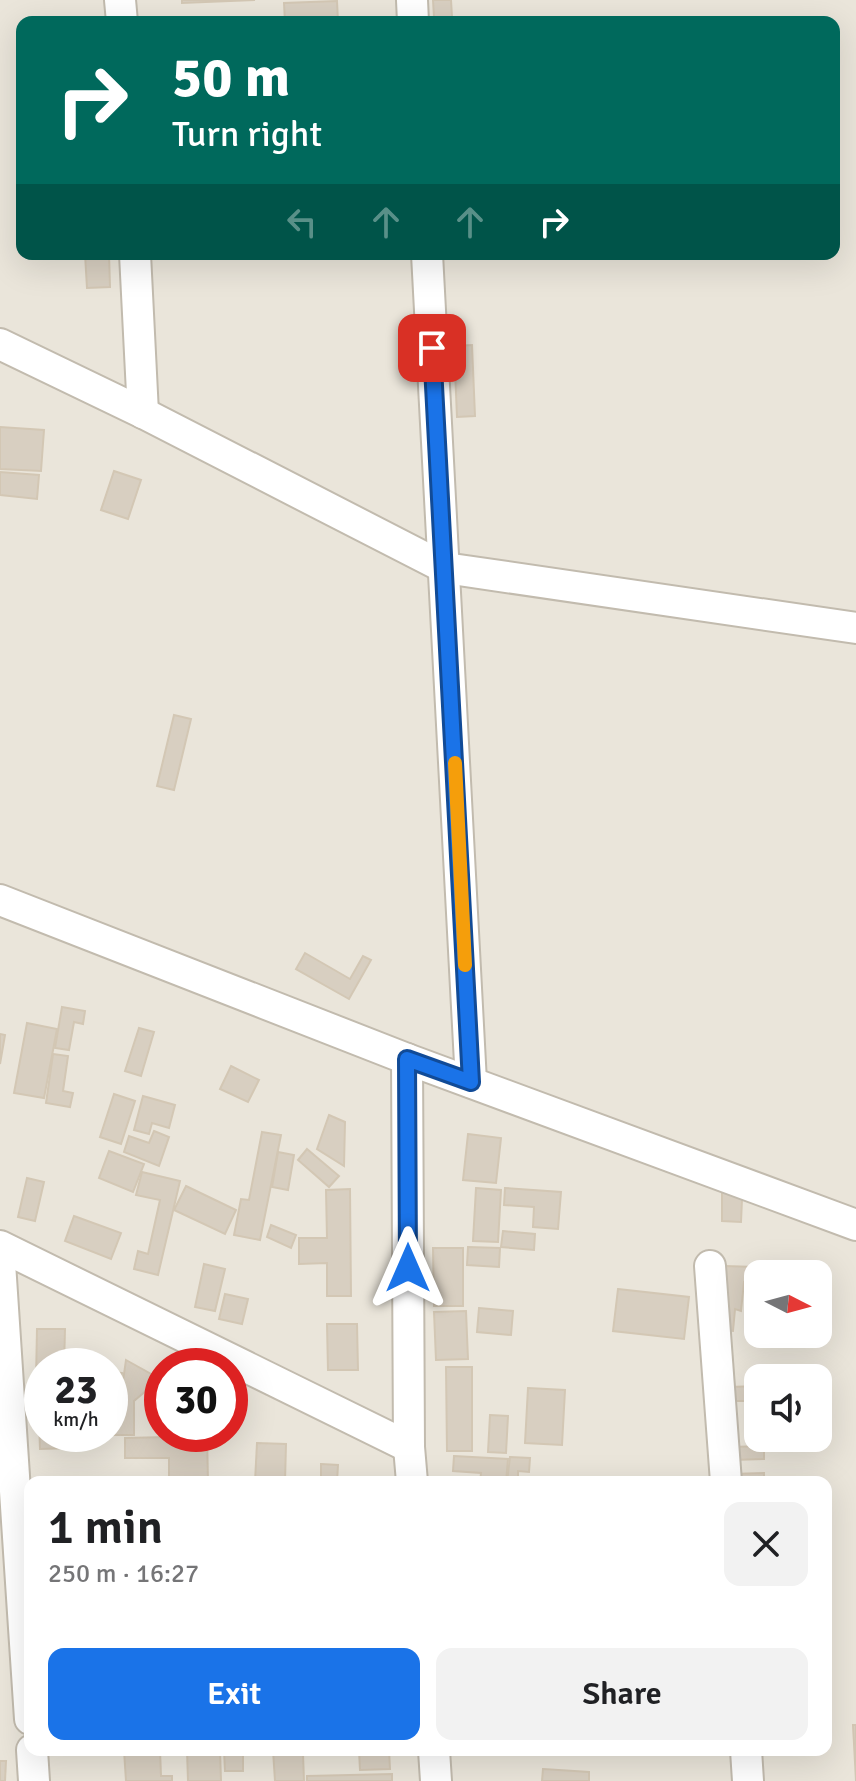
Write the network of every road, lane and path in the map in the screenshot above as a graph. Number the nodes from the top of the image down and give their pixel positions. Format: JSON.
{"nodes":[{"id":1,"x":135,"y":260,"type":"edge"},
{"id":2,"x":427,"y":260,"type":"edge"},
{"id":3,"x":0,"y":344,"type":"edge"},
{"id":4,"x":143,"y":413,"type":"junction"},
{"id":5,"x":445,"y":568,"type":"junction"},
{"id":6,"x":856,"y":628,"type":"edge"},
{"id":7,"x":0,"y":900,"type":"edge"},
{"id":8,"x":407,"y":1059,"type":"junction"},
{"id":9,"x":471,"y":1082,"type":"junction"},
{"id":10,"x":856,"y":1225,"type":"edge"},
{"id":11,"x":0,"y":1246,"type":"edge"},
{"id":12,"x":0,"y":1263,"type":"edge"},
{"id":13,"x":710,"y":1266,"type":"dead end"},
{"id":14,"x":409,"y":1447,"type":"junction"},
{"id":15,"x":411,"y":1476,"type":"edge"},
{"id":16,"x":726,"y":1476,"type":"edge"},
{"id":17,"x":24,"y":1628,"type":"edge"},
{"id":18,"x":32,"y":1756,"type":"edge"},
{"id":19,"x":434,"y":1756,"type":"edge"},
{"id":20,"x":746,"y":1756,"type":"edge"},
{"id":21,"x":34,"y":1781,"type":"edge"},
{"id":22,"x":436,"y":1781,"type":"edge"},
{"id":23,"x":748,"y":1781,"type":"edge"}],
"edges":[{"from":1,"to":4,"type":"street"},
{"from":2,"to":5,"type":"street"},
{"from":3,"to":4,"type":"street"},
{"from":4,"to":5,"type":"street"},
{"from":5,"to":6,"type":"street"},
{"from":5,"to":9,"type":"street"},
{"from":7,"to":8,"type":"street"},
{"from":8,"to":9,"type":"street"},
{"from":8,"to":14,"type":"street"},
{"from":9,"to":10,"type":"street"},
{"from":11,"to":14,"type":"street"},
{"from":12,"to":17,"type":"street"},
{"from":13,"to":16,"type":"street"},
{"from":14,"to":15,"type":"street"},
{"from":18,"to":21,"type":"street"},
{"from":19,"to":22,"type":"street"},
{"from":20,"to":23,"type":"street"}]}
